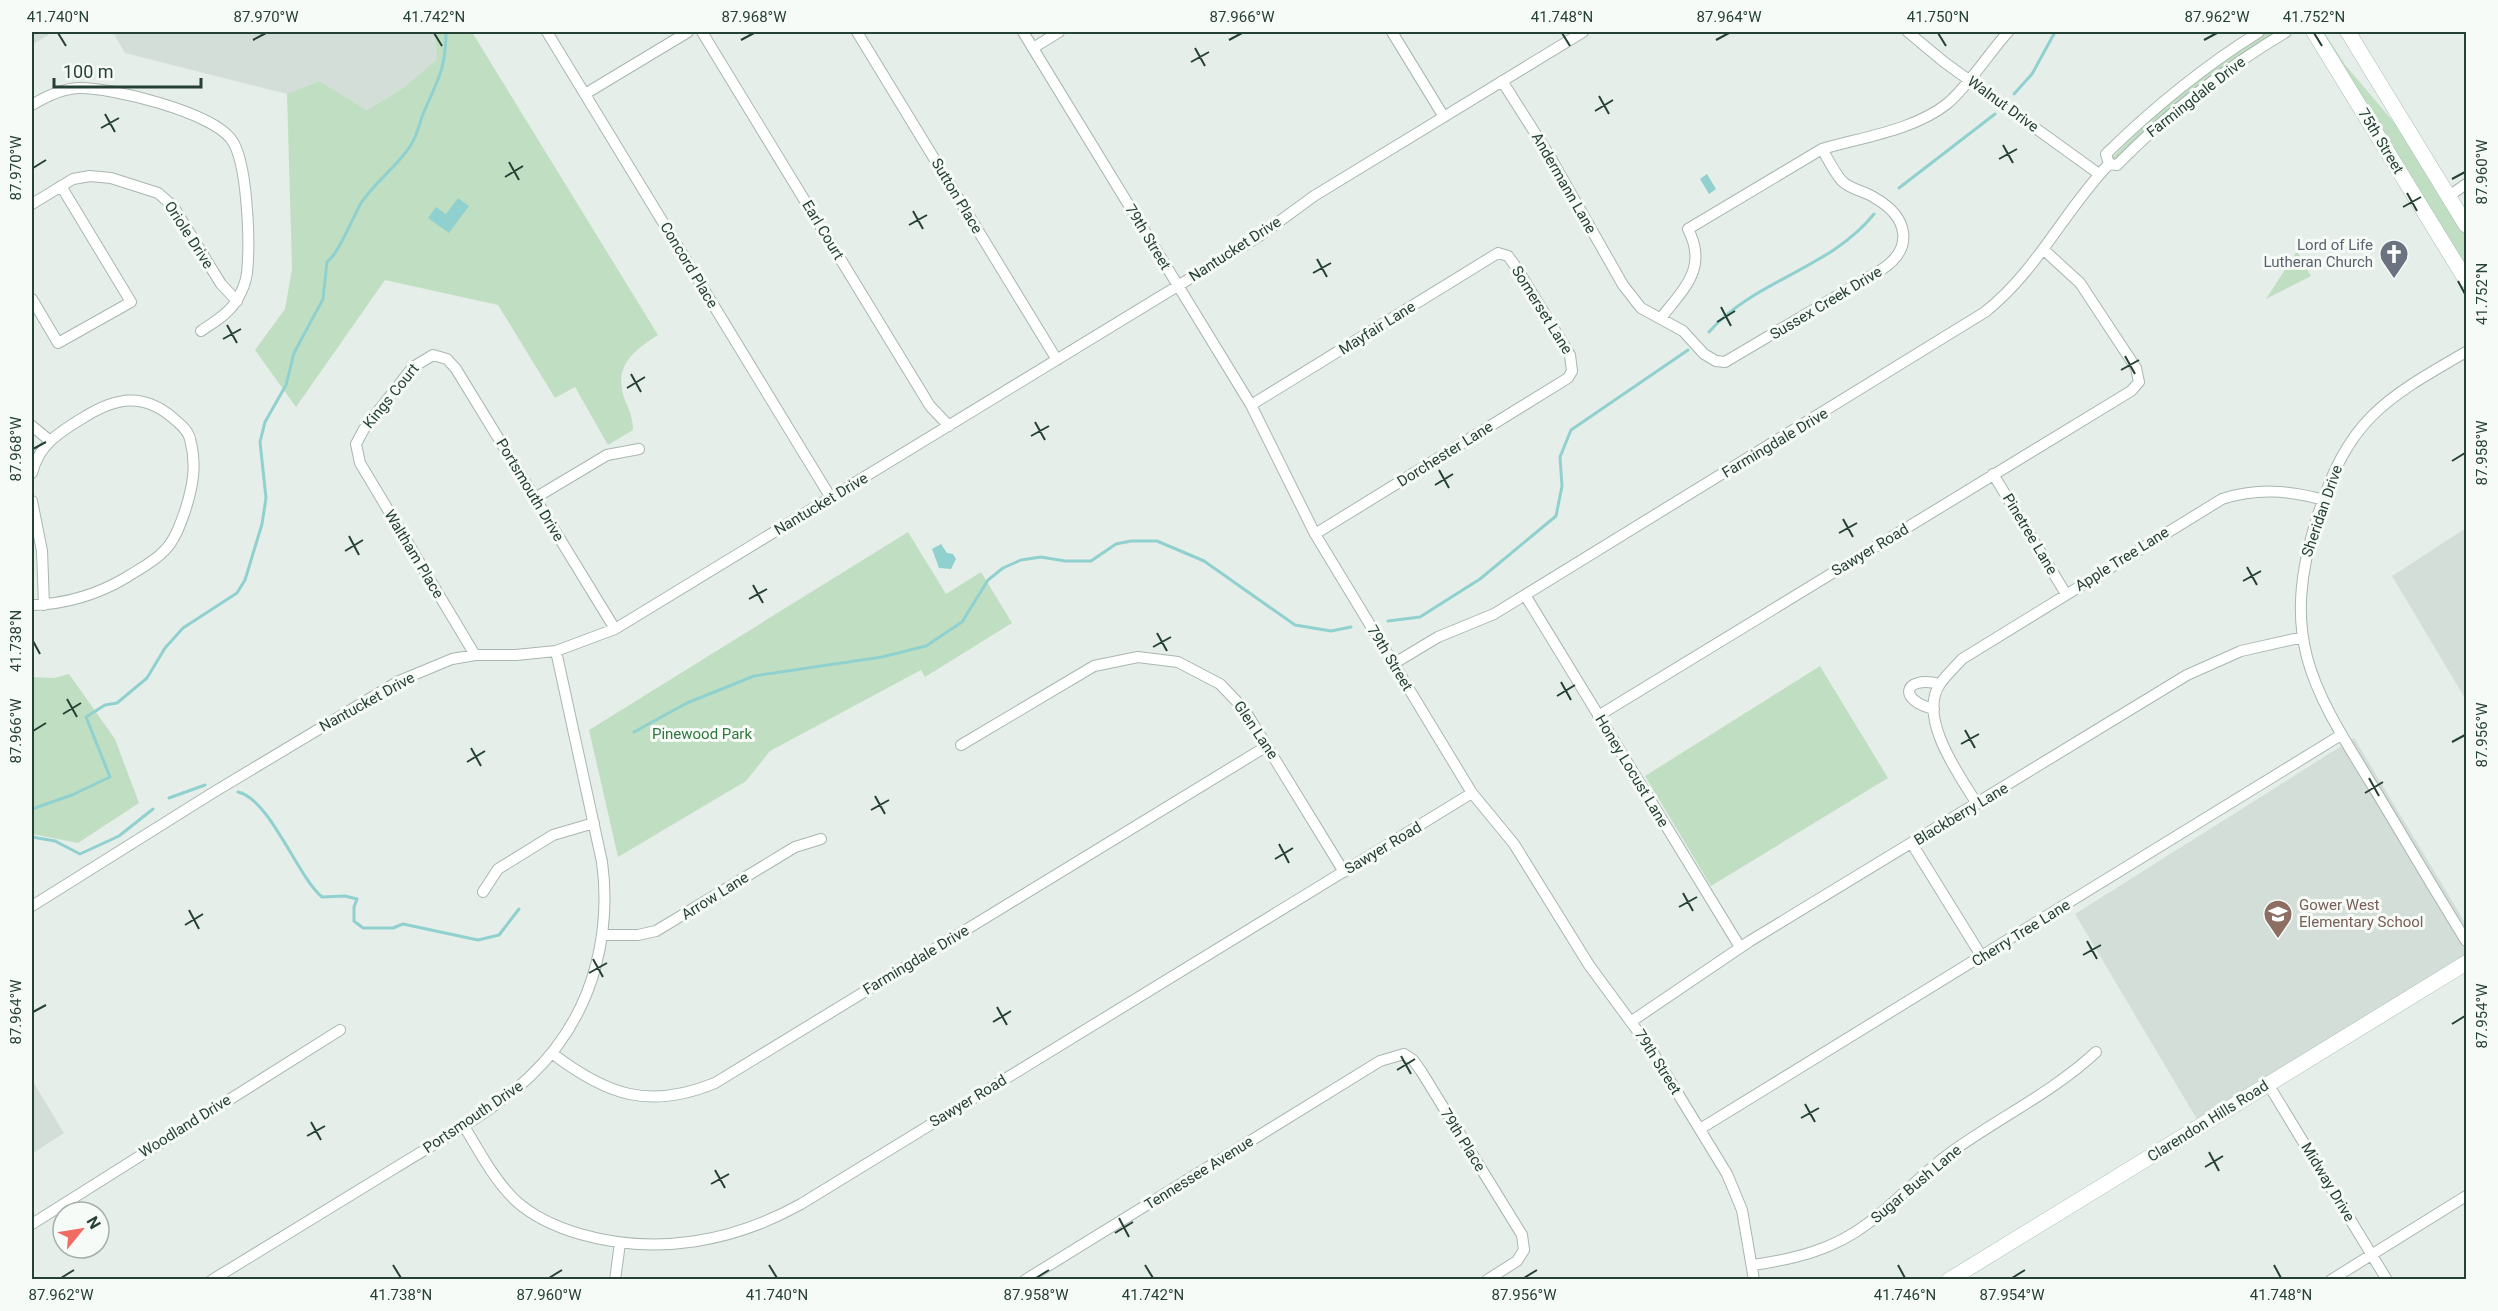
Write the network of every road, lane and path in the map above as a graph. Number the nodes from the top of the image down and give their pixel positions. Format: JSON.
{"nodes":[{"id":1,"x":547,"y":32,"type":"edge"},
{"id":2,"x":688,"y":32,"type":"edge"},
{"id":3,"x":702,"y":32,"type":"edge"},
{"id":4,"x":857,"y":32,"type":"edge"},
{"id":5,"x":1023,"y":32,"type":"edge"},
{"id":6,"x":1059,"y":32,"type":"edge"},
{"id":7,"x":1392,"y":32,"type":"edge"},
{"id":8,"x":1583,"y":32,"type":"edge"},
{"id":9,"x":1908,"y":32,"type":"edge"},
{"id":10,"x":2008,"y":32,"type":"edge"},
{"id":11,"x":2259,"y":32,"type":"edge"},
{"id":12,"x":2286,"y":32,"type":"edge"},
{"id":13,"x":2314,"y":32,"type":"edge"},
{"id":14,"x":2348,"y":32,"type":"edge"},
{"id":15,"x":1033,"y":48,"type":"junction"},
{"id":16,"x":1968,"y":79,"type":"junction"},
{"id":17,"x":1502,"y":81,"type":"junction"},
{"id":18,"x":585,"y":94,"type":"junction"},
{"id":19,"x":32,"y":105,"type":"edge"},
{"id":20,"x":1444,"y":117,"type":"junction"},
{"id":21,"x":1822,"y":149,"type":"junction"},
{"id":22,"x":2109,"y":164,"type":"junction"},
{"id":23,"x":2099,"y":174,"type":"junction"},
{"id":24,"x":2466,"y":184,"type":"edge"},
{"id":25,"x":61,"y":186,"type":"junction"},
{"id":26,"x":2449,"y":196,"type":"junction"},
{"id":27,"x":32,"y":204,"type":"edge"},
{"id":28,"x":2466,"y":225,"type":"edge"},
{"id":29,"x":2044,"y":250,"type":"junction"},
{"id":30,"x":1503,"y":253,"type":"joint"},
{"id":31,"x":2466,"y":280,"type":"edge"},
{"id":32,"x":1623,"y":285,"type":"joint"},
{"id":33,"x":1178,"y":286,"type":"junction"},
{"id":34,"x":32,"y":299,"type":"edge"},
{"id":35,"x":237,"y":301,"type":"junction"},
{"id":36,"x":1661,"y":318,"type":"junction"},
{"id":37,"x":201,"y":331,"type":"dead end"},
{"id":38,"x":2466,"y":352,"type":"edge"},
{"id":39,"x":440,"y":356,"type":"joint"},
{"id":40,"x":1057,"y":360,"type":"junction"},
{"id":41,"x":1572,"y":371,"type":"joint"},
{"id":42,"x":1251,"y":405,"type":"junction"},
{"id":43,"x":32,"y":426,"type":"edge"},
{"id":44,"x":949,"y":426,"type":"junction"},
{"id":45,"x":49,"y":440,"type":"junction"},
{"id":46,"x":639,"y":449,"type":"dead end"},
{"id":47,"x":356,"y":451,"type":"joint"},
{"id":48,"x":32,"y":473,"type":"edge"},
{"id":49,"x":1993,"y":474,"type":"junction"},
{"id":50,"x":535,"y":498,"type":"junction"},
{"id":51,"x":831,"y":498,"type":"junction"},
{"id":52,"x":2324,"y":500,"type":"junction"},
{"id":53,"x":32,"y":501,"type":"edge"},
{"id":54,"x":1315,"y":534,"type":"junction"},
{"id":55,"x":2066,"y":594,"type":"junction"},
{"id":56,"x":1525,"y":595,"type":"junction"},
{"id":57,"x":32,"y":605,"type":"edge"},
{"id":58,"x":44,"y":605,"type":"junction"},
{"id":59,"x":615,"y":629,"type":"junction"},
{"id":60,"x":2302,"y":636,"type":"junction"},
{"id":61,"x":556,"y":651,"type":"junction"},
{"id":62,"x":476,"y":655,"type":"junction"},
{"id":63,"x":1393,"y":664,"type":"junction"},
{"id":64,"x":1940,"y":684,"type":"junction"},
{"id":65,"x":1935,"y":709,"type":"junction"},
{"id":66,"x":1598,"y":716,"type":"junction"},
{"id":67,"x":2341,"y":735,"type":"junction"},
{"id":68,"x":961,"y":745,"type":"dead end"},
{"id":69,"x":1267,"y":746,"type":"junction"},
{"id":70,"x":1472,"y":793,"type":"junction"},
{"id":71,"x":1977,"y":804,"type":"junction"},
{"id":72,"x":594,"y":823,"type":"junction"},
{"id":73,"x":821,"y":839,"type":"dead end"},
{"id":74,"x":1912,"y":844,"type":"junction"},
{"id":75,"x":1344,"y":872,"type":"junction"},
{"id":76,"x":483,"y":892,"type":"dead end"},
{"id":77,"x":32,"y":906,"type":"edge"},
{"id":78,"x":604,"y":935,"type":"junction"},
{"id":79,"x":2466,"y":941,"type":"edge"},
{"id":80,"x":1740,"y":947,"type":"junction"},
{"id":81,"x":1982,"y":957,"type":"junction"},
{"id":82,"x":2466,"y":963,"type":"edge"},
{"id":83,"x":1632,"y":1021,"type":"junction"},
{"id":84,"x":340,"y":1030,"type":"dead end"},
{"id":85,"x":2096,"y":1052,"type":"dead end"},
{"id":86,"x":552,"y":1054,"type":"junction"},
{"id":87,"x":1342,"y":1084,"type":"joint"},
{"id":88,"x":2268,"y":1084,"type":"junction"},
{"id":89,"x":464,"y":1126,"type":"junction"},
{"id":90,"x":1700,"y":1129,"type":"junction"},
{"id":91,"x":2466,"y":1196,"type":"edge"},
{"id":92,"x":32,"y":1224,"type":"edge"},
{"id":93,"x":620,"y":1243,"type":"junction"},
{"id":94,"x":2372,"y":1254,"type":"junction"},
{"id":95,"x":1752,"y":1265,"type":"junction"},
{"id":96,"x":212,"y":1280,"type":"edge"},
{"id":97,"x":615,"y":1280,"type":"edge"},
{"id":98,"x":1025,"y":1280,"type":"edge"},
{"id":99,"x":1487,"y":1280,"type":"edge"},
{"id":100,"x":1754,"y":1280,"type":"edge"},
{"id":101,"x":1949,"y":1280,"type":"edge"},
{"id":102,"x":2331,"y":1280,"type":"edge"},
{"id":103,"x":2388,"y":1280,"type":"edge"}],
"edges":[{"from":1,"to":18,"type":"street","name":"Concord Place"},
{"from":2,"to":18,"type":"street"},
{"from":3,"to":44,"type":"street","name":"Earl Court"},
{"from":4,"to":40,"type":"street","name":"Sutton Place"},
{"from":5,"to":15,"type":"street","name":"79th Street"},
{"from":6,"to":15,"type":"street"},
{"from":7,"to":20,"type":"street"},
{"from":8,"to":17,"type":"street","name":"Nantucket Drive"},
{"from":9,"to":16,"type":"street","name":"Walnut Drive"},
{"from":10,"to":16,"type":"street"},
{"from":11,"to":22,"type":"street","name":"Farmingdale Drive"},
{"from":12,"to":22,"type":"street","name":"Farmingdale Drive"},
{"from":13,"to":31,"type":"street","name":"75th Street"},
{"from":14,"to":26,"type":"street","name":"75th Street"},
{"from":15,"to":33,"type":"street","name":"79th Street"},
{"from":16,"to":21,"type":"street"},
{"from":16,"to":23,"type":"street","name":"Walnut Drive"},
{"from":17,"to":20,"type":"street","name":"Nantucket Drive"},
{"from":17,"to":32,"type":"street","name":"Andermann Lane"},
{"from":18,"to":51,"type":"street","name":"Concord Place"},
{"from":19,"to":35,"type":"street"},
{"from":20,"to":33,"type":"street","name":"Nantucket Drive"},
{"from":21,"to":36,"type":"street"},
{"from":21,"to":36,"type":"street","name":"Sussex Creek Drive"},
{"from":22,"to":23,"type":"street","name":"Farmingdale Drive"},
{"from":23,"to":29,"type":"street","name":"Farmingdale Drive"},
{"from":24,"to":26,"type":"street"},
{"from":25,"to":27,"type":"street","name":"Oriole Drive"},
{"from":25,"to":34,"type":"street"},
{"from":25,"to":35,"type":"street","name":"Oriole Drive"},
{"from":26,"to":28,"type":"street","name":"75th Street"},
{"from":29,"to":49,"type":"street","name":"Sawyer Road"},
{"from":29,"to":56,"type":"street","name":"Farmingdale Drive"},
{"from":30,"to":41,"type":"street","name":"Somerset Lane"},
{"from":30,"to":42,"type":"street","name":"Mayfair Lane"},
{"from":32,"to":36,"type":"street","name":"Sussex Creek Drive"},
{"from":33,"to":40,"type":"street","name":"Nantucket Drive"},
{"from":33,"to":42,"type":"street","name":"79th Street"},
{"from":35,"to":37,"type":"street"},
{"from":38,"to":52,"type":"street","name":"Sheridan Drive"},
{"from":39,"to":47,"type":"street","name":"Kings Court"},
{"from":39,"to":50,"type":"street","name":"Portsmouth Drive"},
{"from":40,"to":44,"type":"street","name":"Nantucket Drive"},
{"from":41,"to":54,"type":"street","name":"Dorchester Lane"},
{"from":42,"to":54,"type":"street","name":"79th Street"},
{"from":43,"to":45,"type":"street"},
{"from":44,"to":51,"type":"street","name":"Nantucket Drive"},
{"from":45,"to":48,"type":"street"},
{"from":45,"to":58,"type":"street"},
{"from":46,"to":50,"type":"street"},
{"from":47,"to":62,"type":"street","name":"Waltham Place"},
{"from":49,"to":55,"type":"street","name":"Pinetree Lane"},
{"from":49,"to":66,"type":"street","name":"Sawyer Road"},
{"from":50,"to":59,"type":"street","name":"Portsmouth Drive"},
{"from":51,"to":59,"type":"street","name":"Nantucket Drive"},
{"from":52,"to":55,"type":"street","name":"Apple Tree Lane"},
{"from":52,"to":60,"type":"street","name":"Sheridan Drive"},
{"from":53,"to":58,"type":"street"},
{"from":54,"to":63,"type":"street","name":"79th Street"},
{"from":55,"to":64,"type":"street","name":"Apple Tree Lane"},
{"from":56,"to":63,"type":"street","name":"Farmingdale Drive"},
{"from":56,"to":66,"type":"street","name":"Honey Locust Lane"},
{"from":57,"to":58,"type":"street"},
{"from":59,"to":61,"type":"street","name":"Nantucket Drive"},
{"from":60,"to":67,"type":"street","name":"Sheridan Drive"},
{"from":60,"to":71,"type":"street","name":"Blackberry Lane"},
{"from":61,"to":62,"type":"street","name":"Nantucket Drive"},
{"from":61,"to":72,"type":"street","name":"Portsmouth Drive"},
{"from":62,"to":77,"type":"street","name":"Nantucket Drive"},
{"from":63,"to":70,"type":"street","name":"79th Street"},
{"from":64,"to":65,"type":"street"},
{"from":64,"to":65,"type":"street"},
{"from":65,"to":71,"type":"street"},
{"from":66,"to":80,"type":"street","name":"Honey Locust Lane"},
{"from":67,"to":79,"type":"street","name":"Sheridan Drive"},
{"from":67,"to":81,"type":"street","name":"Cherry Tree Lane"},
{"from":68,"to":69,"type":"street","name":"Glen Lane"},
{"from":69,"to":75,"type":"street","name":"Glen Lane"},
{"from":69,"to":86,"type":"street","name":"Farmingdale Drive"},
{"from":70,"to":75,"type":"street","name":"Sawyer Road"},
{"from":70,"to":83,"type":"street","name":"79th Street"},
{"from":71,"to":74,"type":"street","name":"Blackberry Lane"},
{"from":72,"to":76,"type":"street"},
{"from":72,"to":78,"type":"street","name":"Portsmouth Drive"},
{"from":73,"to":78,"type":"street","name":"Arrow Lane"},
{"from":74,"to":80,"type":"street","name":"Blackberry Lane"},
{"from":74,"to":81,"type":"street"},
{"from":75,"to":93,"type":"street","name":"Sawyer Road"},
{"from":78,"to":86,"type":"street","name":"Portsmouth Drive"},
{"from":80,"to":83,"type":"street","name":"Blackberry Lane"},
{"from":81,"to":90,"type":"street","name":"Cherry Tree Lane"},
{"from":82,"to":88,"type":"street","name":"Clarendon Hills Road"},
{"from":83,"to":90,"type":"street","name":"79th Street"},
{"from":84,"to":92,"type":"street","name":"Woodland Drive"},
{"from":85,"to":95,"type":"street","name":"Sugar Bush Lane"},
{"from":86,"to":89,"type":"street","name":"Portsmouth Drive"},
{"from":87,"to":98,"type":"street","name":"Tennessee Avenue"},
{"from":87,"to":99,"type":"street","name":"79th Place"},
{"from":88,"to":94,"type":"street","name":"Midway Drive"},
{"from":88,"to":101,"type":"street","name":"Clarendon Hills Road"},
{"from":89,"to":93,"type":"street","name":"Sawyer Road"},
{"from":89,"to":96,"type":"street","name":"Portsmouth Drive"},
{"from":90,"to":95,"type":"street","name":"79th Street"},
{"from":91,"to":94,"type":"street"},
{"from":93,"to":97,"type":"street"},
{"from":94,"to":102,"type":"street"},
{"from":94,"to":103,"type":"street","name":"Midway Drive"},
{"from":95,"to":100,"type":"street","name":"79th Street"}]}
